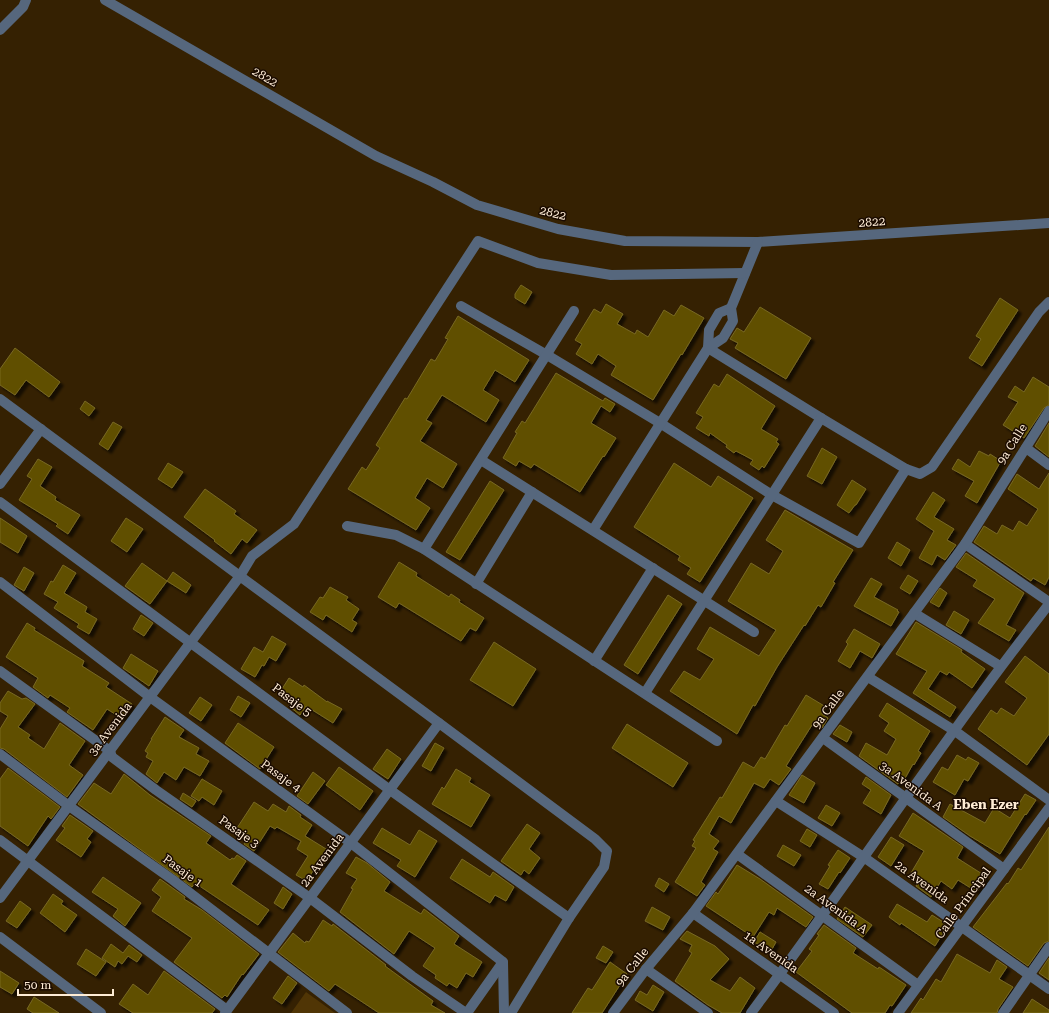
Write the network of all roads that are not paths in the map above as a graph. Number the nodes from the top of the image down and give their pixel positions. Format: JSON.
{"nodes":[{"id":1,"x":26,"y":0,"type":"edge"},
{"id":2,"x":105,"y":0,"type":"edge"},
{"id":3,"x":0,"y":30,"type":"edge"},
{"id":4,"x":1049,"y":223,"type":"edge"},
{"id":5,"x":758,"y":242,"type":"junction"},
{"id":6,"x":746,"y":273,"type":"junction"},
{"id":7,"x":1049,"y":302,"type":"edge"},
{"id":8,"x":461,"y":306,"type":"dead end"},
{"id":9,"x":731,"y":308,"type":"junction"},
{"id":10,"x":574,"y":312,"type":"dead end"},
{"id":11,"x":708,"y":348,"type":"junction"},
{"id":12,"x":547,"y":355,"type":"junction"},
{"id":13,"x":0,"y":399,"type":"edge"},
{"id":14,"x":1049,"y":411,"type":"edge"},
{"id":15,"x":821,"y":418,"type":"junction"},
{"id":16,"x":660,"y":423,"type":"junction"},
{"id":17,"x":41,"y":429,"type":"junction"},
{"id":18,"x":1026,"y":448,"type":"junction"},
{"id":19,"x":481,"y":460,"type":"junction"},
{"id":20,"x":1049,"y":465,"type":"edge"},
{"id":21,"x":906,"y":469,"type":"junction"},
{"id":22,"x":0,"y":484,"type":"edge"},
{"id":23,"x":532,"y":492,"type":"junction"},
{"id":24,"x":772,"y":495,"type":"junction"},
{"id":25,"x":0,"y":502,"type":"edge"},
{"id":26,"x":347,"y":526,"type":"dead end"},
{"id":27,"x":592,"y":530,"type":"junction"},
{"id":28,"x":965,"y":544,"type":"junction"},
{"id":29,"x":424,"y":549,"type":"junction"},
{"id":30,"x":653,"y":568,"type":"junction"},
{"id":31,"x":240,"y":576,"type":"junction"},
{"id":32,"x":0,"y":582,"type":"edge"},
{"id":33,"x":476,"y":584,"type":"junction"},
{"id":34,"x":704,"y":600,"type":"junction"},
{"id":35,"x":1049,"y":603,"type":"edge"},
{"id":36,"x":914,"y":613,"type":"junction"},
{"id":37,"x":754,"y":632,"type":"dead end"},
{"id":38,"x":191,"y":642,"type":"junction"},
{"id":39,"x":594,"y":661,"type":"junction"},
{"id":40,"x":1000,"y":666,"type":"junction"},
{"id":41,"x":0,"y":672,"type":"edge"},
{"id":42,"x":868,"y":677,"type":"junction"},
{"id":43,"x":645,"y":694,"type":"junction"},
{"id":44,"x":150,"y":697,"type":"junction"},
{"id":45,"x":439,"y":723,"type":"junction"},
{"id":46,"x":955,"y":731,"type":"junction"},
{"id":47,"x":822,"y":738,"type":"junction"},
{"id":48,"x":717,"y":741,"type":"dead end"},
{"id":49,"x":110,"y":751,"type":"junction"},
{"id":50,"x":0,"y":754,"type":"edge"},
{"id":51,"x":390,"y":790,"type":"junction"},
{"id":52,"x":907,"y":799,"type":"junction"},
{"id":53,"x":1049,"y":800,"type":"edge"},
{"id":54,"x":776,"y":801,"type":"junction"},
{"id":55,"x":69,"y":806,"type":"junction"},
{"id":56,"x":1049,"y":808,"type":"edge"},
{"id":57,"x":0,"y":840,"type":"edge"},
{"id":58,"x":351,"y":843,"type":"junction"},
{"id":59,"x":737,"y":854,"type":"junction"},
{"id":60,"x":865,"y":858,"type":"junction"},
{"id":61,"x":28,"y":861,"type":"junction"},
{"id":62,"x":1004,"y":869,"type":"junction"},
{"id":63,"x":0,"y":898,"type":"edge"},
{"id":64,"x":310,"y":898,"type":"junction"},
{"id":65,"x":693,"y":913,"type":"junction"},
{"id":66,"x":822,"y":915,"type":"junction"},
{"id":67,"x":569,"y":918,"type":"junction"},
{"id":68,"x":962,"y":927,"type":"junction"},
{"id":69,"x":0,"y":937,"type":"edge"},
{"id":70,"x":1049,"y":947,"type":"edge"},
{"id":71,"x":269,"y":953,"type":"junction"},
{"id":72,"x":503,"y":962,"type":"junction"},
{"id":73,"x":646,"y":969,"type":"junction"},
{"id":74,"x":780,"y":974,"type":"junction"},
{"id":75,"x":1030,"y":975,"type":"junction"},
{"id":76,"x":918,"y":985,"type":"junction"},
{"id":77,"x":1049,"y":989,"type":"edge"},
{"id":78,"x":226,"y":1011,"type":"edge"},
{"id":79,"x":101,"y":1013,"type":"edge"},
{"id":80,"x":347,"y":1013,"type":"edge"},
{"id":81,"x":466,"y":1013,"type":"edge"},
{"id":82,"x":504,"y":1013,"type":"edge"},
{"id":83,"x":511,"y":1013,"type":"edge"},
{"id":84,"x":613,"y":1013,"type":"edge"},
{"id":85,"x":708,"y":1013,"type":"edge"},
{"id":86,"x":751,"y":1013,"type":"edge"},
{"id":87,"x":834,"y":1013,"type":"edge"},
{"id":88,"x":898,"y":1013,"type":"edge"},
{"id":89,"x":1003,"y":1013,"type":"edge"}],
"edges":[{"from":1,"to":3,"type":"street"},
{"from":2,"to":5,"type":"street","name":"2822"},
{"from":4,"to":5,"type":"street","name":"2822"},
{"from":5,"to":6,"type":"street"},
{"from":6,"to":9,"type":"street"},
{"from":6,"to":31,"type":"street","name":"3a Avenida"},
{"from":7,"to":21,"type":"street"},
{"from":8,"to":12,"type":"street"},
{"from":9,"to":11,"type":"street"},
{"from":9,"to":11,"type":"street"},
{"from":10,"to":12,"type":"street"},
{"from":11,"to":15,"type":"street"},
{"from":11,"to":16,"type":"street"},
{"from":12,"to":16,"type":"street"},
{"from":12,"to":19,"type":"street"},
{"from":13,"to":17,"type":"street"},
{"from":14,"to":18,"type":"street","name":"9a Calle"},
{"from":15,"to":21,"type":"street"},
{"from":15,"to":24,"type":"street"},
{"from":16,"to":24,"type":"street"},
{"from":16,"to":27,"type":"street"},
{"from":17,"to":22,"type":"street"},
{"from":17,"to":31,"type":"street"},
{"from":18,"to":20,"type":"street"},
{"from":18,"to":28,"type":"street","name":"9a Calle"},
{"from":19,"to":23,"type":"street"},
{"from":19,"to":29,"type":"street"},
{"from":21,"to":24,"type":"street"},
{"from":23,"to":27,"type":"street"},
{"from":23,"to":33,"type":"street"},
{"from":24,"to":34,"type":"street"},
{"from":25,"to":38,"type":"street","name":"Pasaje 5"},
{"from":26,"to":29,"type":"street"},
{"from":27,"to":30,"type":"street"},
{"from":28,"to":35,"type":"street"},
{"from":28,"to":36,"type":"street","name":"9a Calle"},
{"from":29,"to":33,"type":"street"},
{"from":30,"to":34,"type":"street"},
{"from":30,"to":39,"type":"street"},
{"from":31,"to":38,"type":"street","name":"3a Avenida"},
{"from":31,"to":45,"type":"street"},
{"from":32,"to":44,"type":"street","name":"Pasaje 4"},
{"from":33,"to":39,"type":"street"},
{"from":34,"to":37,"type":"street"},
{"from":34,"to":43,"type":"street"},
{"from":35,"to":40,"type":"street"},
{"from":36,"to":40,"type":"street"},
{"from":36,"to":42,"type":"street","name":"9a Calle"},
{"from":38,"to":44,"type":"street","name":"3a Avenida"},
{"from":38,"to":51,"type":"street","name":"Pasaje 5"},
{"from":39,"to":43,"type":"street"},
{"from":40,"to":46,"type":"street"},
{"from":41,"to":49,"type":"street","name":"Pasaje 3"},
{"from":42,"to":46,"type":"street"},
{"from":42,"to":47,"type":"street","name":"9a Calle"},
{"from":43,"to":48,"type":"street"},
{"from":44,"to":49,"type":"street","name":"3a Avenida"},
{"from":44,"to":58,"type":"street","name":"Pasaje 4"},
{"from":45,"to":51,"type":"street","name":"2a Avenida"},
{"from":45,"to":67,"type":"street"},
{"from":46,"to":52,"type":"street"},
{"from":46,"to":53,"type":"street"},
{"from":47,"to":52,"type":"street","name":"3a Avenida A"},
{"from":47,"to":54,"type":"street","name":"9a Calle"},
{"from":49,"to":55,"type":"street","name":"3a Avenida"},
{"from":49,"to":64,"type":"street","name":"Pasaje 3"},
{"from":50,"to":55,"type":"street","name":"Pasaje 1"},
{"from":51,"to":58,"type":"street","name":"2a Avenida"},
{"from":51,"to":67,"type":"street","name":"Pasaje 5"},
{"from":52,"to":60,"type":"street"},
{"from":52,"to":62,"type":"street","name":"3a Avenida A"},
{"from":54,"to":59,"type":"street","name":"9a Calle"},
{"from":54,"to":60,"type":"street","name":"2a Avenida"},
{"from":55,"to":61,"type":"street","name":"3a Avenida"},
{"from":55,"to":71,"type":"street","name":"Pasaje 1"},
{"from":56,"to":62,"type":"street","name":"Calle Principal"},
{"from":57,"to":61,"type":"street"},
{"from":58,"to":64,"type":"street","name":"2a Avenida"},
{"from":58,"to":72,"type":"street","name":"Pasaje 4"},
{"from":59,"to":65,"type":"street","name":"9a Calle"},
{"from":59,"to":66,"type":"street","name":"2a Avenida A"},
{"from":60,"to":66,"type":"street"},
{"from":60,"to":68,"type":"street","name":"2a Avenida"},
{"from":61,"to":63,"type":"street","name":"3a Avenida"},
{"from":61,"to":78,"type":"street"},
{"from":62,"to":68,"type":"street","name":"Calle Principal"},
{"from":64,"to":71,"type":"street","name":"2a Avenida"},
{"from":64,"to":81,"type":"street","name":"Pasaje 3"},
{"from":65,"to":73,"type":"street","name":"9a Calle"},
{"from":65,"to":74,"type":"street","name":"1a Avenida"},
{"from":66,"to":74,"type":"street"},
{"from":66,"to":76,"type":"street","name":"2a Avenida A"},
{"from":67,"to":83,"type":"street"},
{"from":68,"to":75,"type":"street","name":"2a Avenida"},
{"from":68,"to":76,"type":"street","name":"Calle Principal"},
{"from":69,"to":79,"type":"street"},
{"from":70,"to":75,"type":"street"},
{"from":71,"to":78,"type":"street","name":"2a Avenida"},
{"from":71,"to":80,"type":"street","name":"Pasaje 1"},
{"from":72,"to":81,"type":"street"},
{"from":72,"to":82,"type":"street"},
{"from":73,"to":84,"type":"street","name":"9a Calle"},
{"from":73,"to":85,"type":"street"},
{"from":74,"to":86,"type":"street"},
{"from":74,"to":87,"type":"street","name":"1a Avenida"},
{"from":75,"to":77,"type":"street","name":"2a Avenida"},
{"from":75,"to":89,"type":"street"},
{"from":76,"to":88,"type":"street","name":"Calle Principal"}]}
